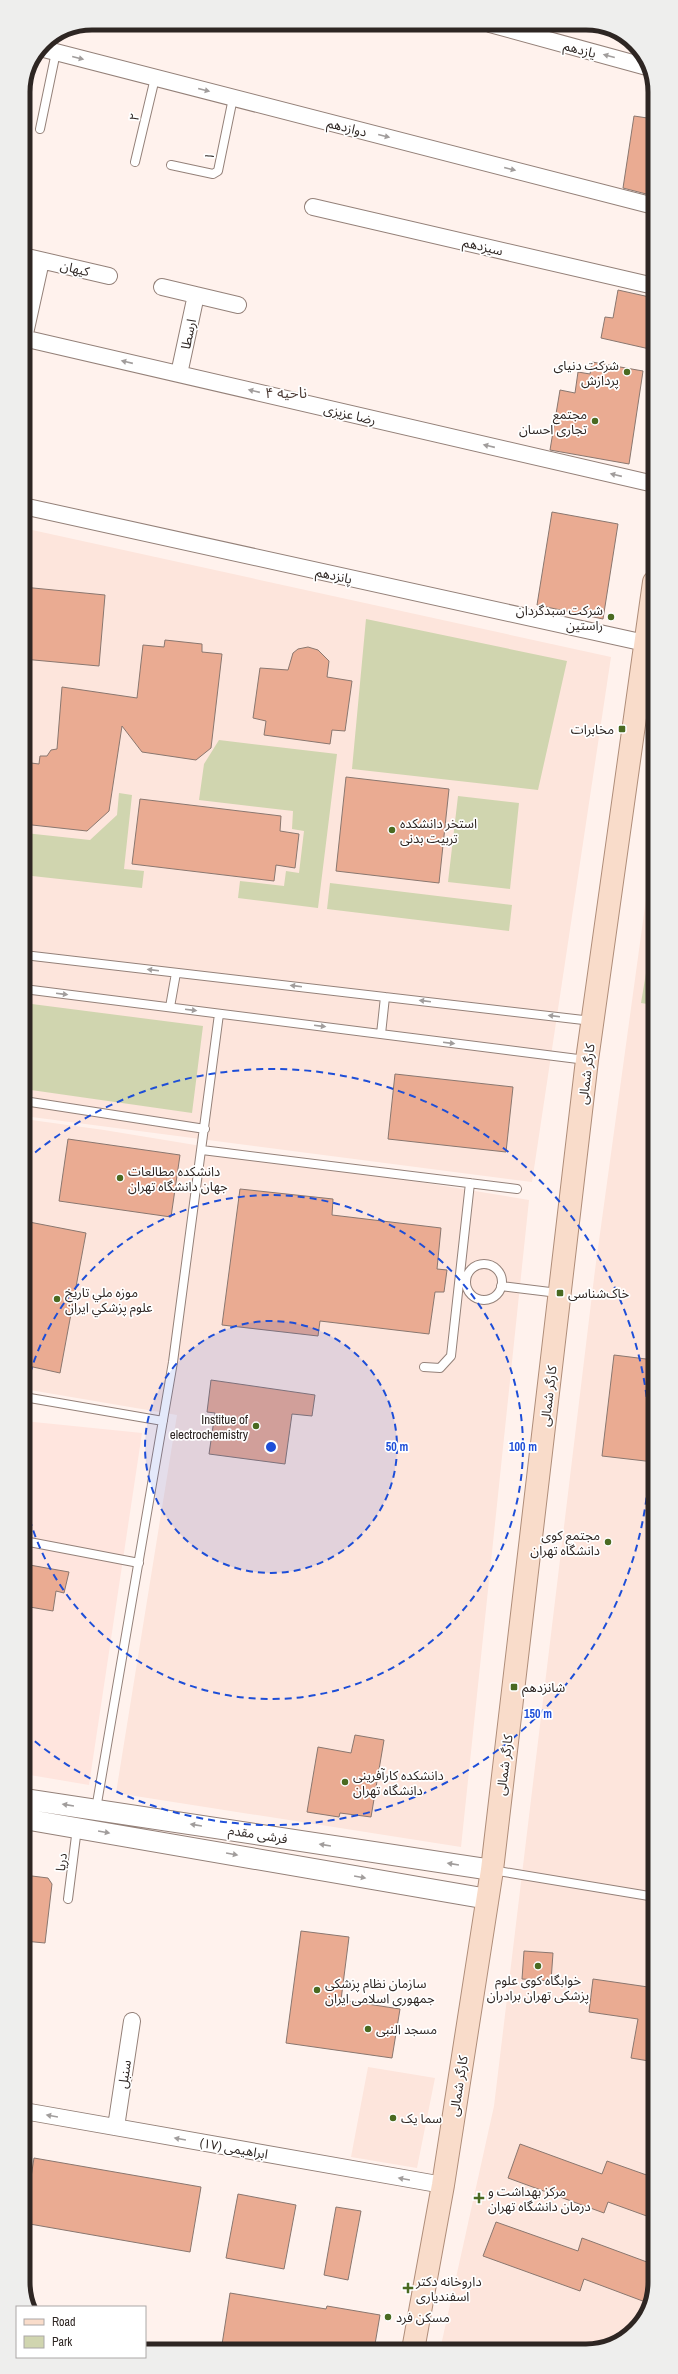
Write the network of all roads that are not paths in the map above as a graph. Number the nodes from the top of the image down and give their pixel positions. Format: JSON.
{"nodes":[{"id":1,"x":512,"y":30,"type":"edge"},
{"id":2,"x":47,"y":50,"type":"edge"},
{"id":3,"x":56,"y":52,"type":"junction"},
{"id":4,"x":642,"y":66,"type":"edge"},
{"id":5,"x":155,"y":78,"type":"junction"},
{"id":6,"x":233,"y":98,"type":"junction"},
{"id":7,"x":40,"y":129,"type":"dead end"},
{"id":8,"x":135,"y":162,"type":"dead end"},
{"id":9,"x":170,"y":165,"type":"dead end"},
{"id":10,"x":648,"y":204,"type":"edge"},
{"id":11,"x":313,"y":207,"type":"dead end"},
{"id":12,"x":30,"y":258,"type":"edge"},
{"id":13,"x":41,"y":260,"type":"junction"},
{"id":14,"x":109,"y":276,"type":"dead end"},
{"id":15,"x":648,"y":285,"type":"edge"},
{"id":16,"x":162,"y":287,"type":"dead end"},
{"id":17,"x":196,"y":295,"type":"junction"},
{"id":18,"x":238,"y":305,"type":"dead end"},
{"id":19,"x":30,"y":310,"type":"edge"},
{"id":20,"x":30,"y":339,"type":"edge"},
{"id":21,"x":179,"y":374,"type":"junction"},
{"id":22,"x":648,"y":483,"type":"edge"},
{"id":23,"x":30,"y":508,"type":"edge"},
{"id":24,"x":648,"y":623,"type":"edge"},
{"id":25,"x":645,"y":643,"type":"junction"},
{"id":26,"x":30,"y":956,"type":"edge"},
{"id":27,"x":176,"y":973,"type":"junction"},
{"id":28,"x":30,"y":991,"type":"edge"},
{"id":29,"x":385,"y":997,"type":"junction"},
{"id":30,"x":170,"y":1008,"type":"junction"},
{"id":31,"x":219,"y":1014,"type":"junction"},
{"id":32,"x":593,"y":1021,"type":"junction"},
{"id":33,"x":381,"y":1034,"type":"junction"},
{"id":34,"x":587,"y":1060,"type":"junction"},
{"id":35,"x":30,"y":1102,"type":"edge"},
{"id":36,"x":204,"y":1129,"type":"junction"},
{"id":37,"x":202,"y":1150,"type":"junction"},
{"id":38,"x":470,"y":1183,"type":"junction"},
{"id":39,"x":517,"y":1188,"type":"dead end"},
{"id":40,"x":463,"y":1280,"type":"junction"},
{"id":41,"x":502,"y":1286,"type":"junction"},
{"id":42,"x":560,"y":1293,"type":"junction"},
{"id":43,"x":424,"y":1367,"type":"dead end"},
{"id":44,"x":30,"y":1398,"type":"edge"},
{"id":45,"x":163,"y":1420,"type":"junction"},
{"id":46,"x":30,"y":1542,"type":"edge"},
{"id":47,"x":138,"y":1563,"type":"junction"},
{"id":48,"x":30,"y":1800,"type":"edge"},
{"id":49,"x":96,"y":1810,"type":"junction"},
{"id":50,"x":30,"y":1820,"type":"edge"},
{"id":51,"x":77,"y":1827,"type":"junction"},
{"id":52,"x":492,"y":1870,"type":"junction"},
{"id":53,"x":648,"y":1896,"type":"edge"},
{"id":54,"x":68,"y":1899,"type":"dead end"},
{"id":55,"x":488,"y":1899,"type":"junction"},
{"id":56,"x":132,"y":2021,"type":"dead end"},
{"id":57,"x":30,"y":2112,"type":"edge"},
{"id":58,"x":116,"y":2127,"type":"junction"},
{"id":59,"x":443,"y":2185,"type":"junction"},
{"id":60,"x":414,"y":2344,"type":"edge"}],
"edges":[{"from":4,"to":1,"type":"street","name":"یازدهم","one_way":true},
{"from":2,"to":3,"type":"street","name":"دوازدهم"},
{"from":3,"to":5,"type":"street","name":"دوازدهم","one_way":true},
{"from":3,"to":7,"type":"lane"},
{"from":5,"to":6,"type":"street","name":"دوازدهم","one_way":true},
{"from":5,"to":8,"type":"lane","name":"۲"},
{"from":6,"to":9,"type":"lane","name":"۱"},
{"from":6,"to":10,"type":"street","name":"دوازدهم","one_way":true},
{"from":11,"to":15,"type":"street","name":"سیزدهم"},
{"from":12,"to":13,"type":"street","name":"کیهان"},
{"from":13,"to":14,"type":"street","name":"کیهان"},
{"from":13,"to":19,"type":"street"},
{"from":16,"to":17,"type":"street"},
{"from":17,"to":18,"type":"street"},
{"from":17,"to":21,"type":"street","name":"ارسطا"},
{"from":21,"to":20,"type":"street","name":"رضا عزیزی","one_way":true},
{"from":22,"to":21,"type":"street","name":"رضا عزیزی","one_way":true},
{"from":23,"to":25,"type":"street","name":"پانزدهم"},
{"from":24,"to":25,"type":"main road","name":"کارگر شمالی"},
{"from":25,"to":32,"type":"main road","name":"کارگر شمالی"},
{"from":27,"to":26,"type":"lane","one_way":true},
{"from":29,"to":27,"type":"lane","one_way":true},
{"from":27,"to":30,"type":"lane"},
{"from":28,"to":30,"type":"lane","one_way":true},
{"from":32,"to":29,"type":"lane","one_way":true},
{"from":29,"to":33,"type":"lane"},
{"from":30,"to":31,"type":"lane","one_way":true},
{"from":31,"to":33,"type":"lane","one_way":true},
{"from":31,"to":36,"type":"lane"},
{"from":32,"to":34,"type":"main road","name":"کارگر شمالی"},
{"from":33,"to":34,"type":"lane","one_way":true},
{"from":34,"to":42,"type":"main road","name":"کارگر شمالی"},
{"from":35,"to":36,"type":"lane"},
{"from":36,"to":37,"type":"lane"},
{"from":37,"to":38,"type":"lane"},
{"from":37,"to":45,"type":"lane"},
{"from":38,"to":39,"type":"lane"},
{"from":38,"to":40,"type":"lane"},
{"from":40,"to":41,"type":"lane"},
{"from":40,"to":41,"type":"lane"},
{"from":40,"to":43,"type":"lane"},
{"from":41,"to":42,"type":"lane"},
{"from":42,"to":52,"type":"main road","name":"کارگر شمالی"},
{"from":44,"to":45,"type":"lane"},
{"from":45,"to":47,"type":"lane"},
{"from":46,"to":47,"type":"lane"},
{"from":47,"to":49,"type":"lane"},
{"from":49,"to":48,"type":"street","name":"فرشی مقدم","one_way":true},
{"from":52,"to":49,"type":"street","name":"فرشی مقدم","one_way":true},
{"from":50,"to":51,"type":"street","name":"فرشی مقدم"},
{"from":51,"to":54,"type":"lane","name":"دریا"},
{"from":51,"to":55,"type":"street","name":"فرشی مقدم","one_way":true},
{"from":52,"to":53,"type":"lane"},
{"from":52,"to":55,"type":"main road","name":"کارگر شمالی"},
{"from":55,"to":59,"type":"main road","name":"کارگر شمالی"},
{"from":56,"to":58,"type":"street","name":"سنبل"},
{"from":58,"to":57,"type":"street","name":"ابراهیمی (۱۷)","one_way":true},
{"from":59,"to":58,"type":"street","name":"ابراهیمی (۱۷)","one_way":true},
{"from":59,"to":60,"type":"main road","name":"کارگر شمالی"}]}
